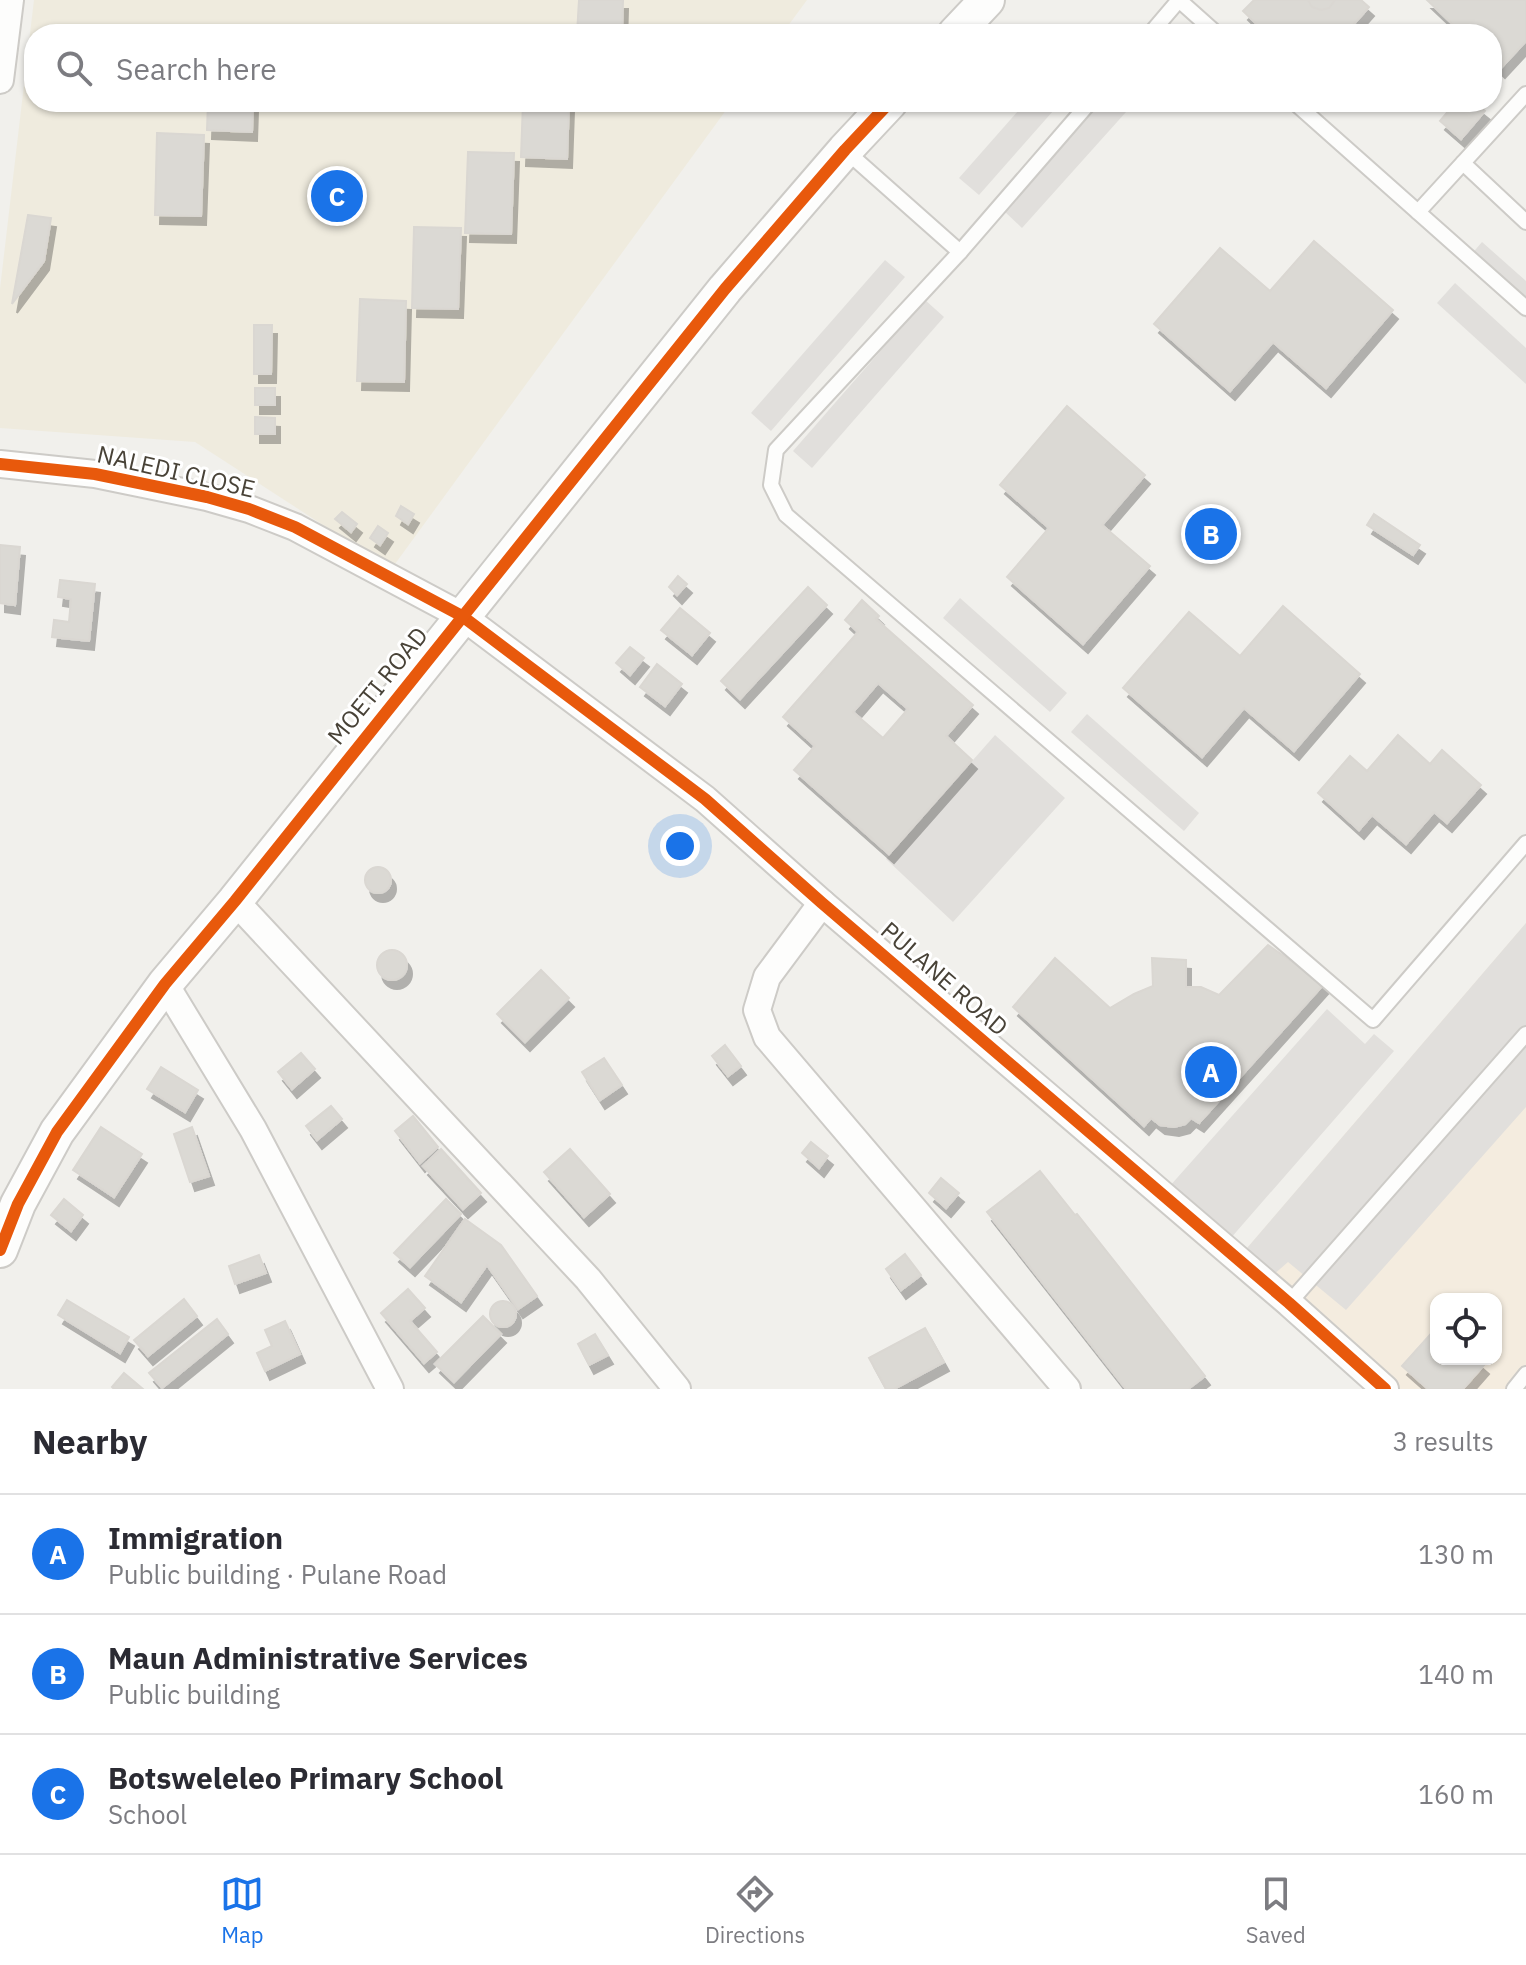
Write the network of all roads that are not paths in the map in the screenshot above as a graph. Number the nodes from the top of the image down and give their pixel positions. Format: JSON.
{"nodes":[{"id":1,"x":10,"y":0,"type":"edge"},
{"id":2,"x":987,"y":0,"type":"edge"},
{"id":3,"x":1179,"y":0,"type":"edge"},
{"id":4,"x":964,"y":24,"type":"edge"},
{"id":5,"x":1159,"y":24,"type":"edge"},
{"id":6,"x":1206,"y":24,"type":"edge"},
{"id":7,"x":1,"y":68,"type":"edge"},
{"id":8,"x":1526,"y":94,"type":"edge"},
{"id":9,"x":881,"y":112,"type":"edge"},
{"id":10,"x":1081,"y":112,"type":"edge"},
{"id":11,"x":1305,"y":112,"type":"edge"},
{"id":12,"x":845,"y":150,"type":"junction"},
{"id":13,"x":1463,"y":163,"type":"junction"},
{"id":14,"x":1418,"y":212,"type":"junction"},
{"id":15,"x":1526,"y":222,"type":"edge"},
{"id":16,"x":960,"y":252,"type":"junction"},
{"id":17,"x":1526,"y":308,"type":"edge"},
{"id":18,"x":0,"y":464,"type":"edge"},
{"id":19,"x":462,"y":616,"type":"junction"},
{"id":20,"x":1526,"y":843,"type":"edge"},
{"id":21,"x":235,"y":901,"type":"junction"},
{"id":22,"x":822,"y":903,"type":"junction"},
{"id":23,"x":165,"y":984,"type":"junction"},
{"id":24,"x":1526,"y":1034,"type":"edge"},
{"id":25,"x":0,"y":1250,"type":"edge"},
{"id":26,"x":1289,"y":1303,"type":"junction"},
{"id":27,"x":1526,"y":1374,"type":"edge"},
{"id":28,"x":390,"y":1389,"type":"edge"},
{"id":29,"x":677,"y":1389,"type":"edge"},
{"id":30,"x":1067,"y":1389,"type":"edge"},
{"id":31,"x":1385,"y":1389,"type":"edge"},
{"id":32,"x":1514,"y":1389,"type":"edge"}],
"edges":[{"from":1,"to":7,"type":"street"},
{"from":2,"to":4,"type":"street"},
{"from":3,"to":5,"type":"lane"},
{"from":3,"to":6,"type":"lane"},
{"from":8,"to":13,"type":"lane"},
{"from":9,"to":12,"type":"street","name":"MOETI ROAD"},
{"from":10,"to":16,"type":"lane"},
{"from":11,"to":14,"type":"lane"},
{"from":12,"to":16,"type":"lane"},
{"from":12,"to":19,"type":"street","name":"MOETI ROAD"},
{"from":13,"to":14,"type":"lane"},
{"from":13,"to":15,"type":"lane"},
{"from":14,"to":17,"type":"lane"},
{"from":16,"to":20,"type":"lane"},
{"from":18,"to":19,"type":"street","name":"NALEDI CLOSE"},
{"from":19,"to":21,"type":"street","name":"MOETI ROAD"},
{"from":19,"to":22,"type":"street","name":"PULANE ROAD"},
{"from":21,"to":23,"type":"street","name":"MOETI ROAD"},
{"from":21,"to":29,"type":"street"},
{"from":22,"to":26,"type":"street","name":"PULANE ROAD"},
{"from":22,"to":30,"type":"street"},
{"from":23,"to":25,"type":"street","name":"MOETI ROAD"},
{"from":23,"to":28,"type":"street"},
{"from":24,"to":26,"type":"lane"},
{"from":26,"to":31,"type":"street","name":"PULANE ROAD"},
{"from":27,"to":32,"type":"lane"}]}
